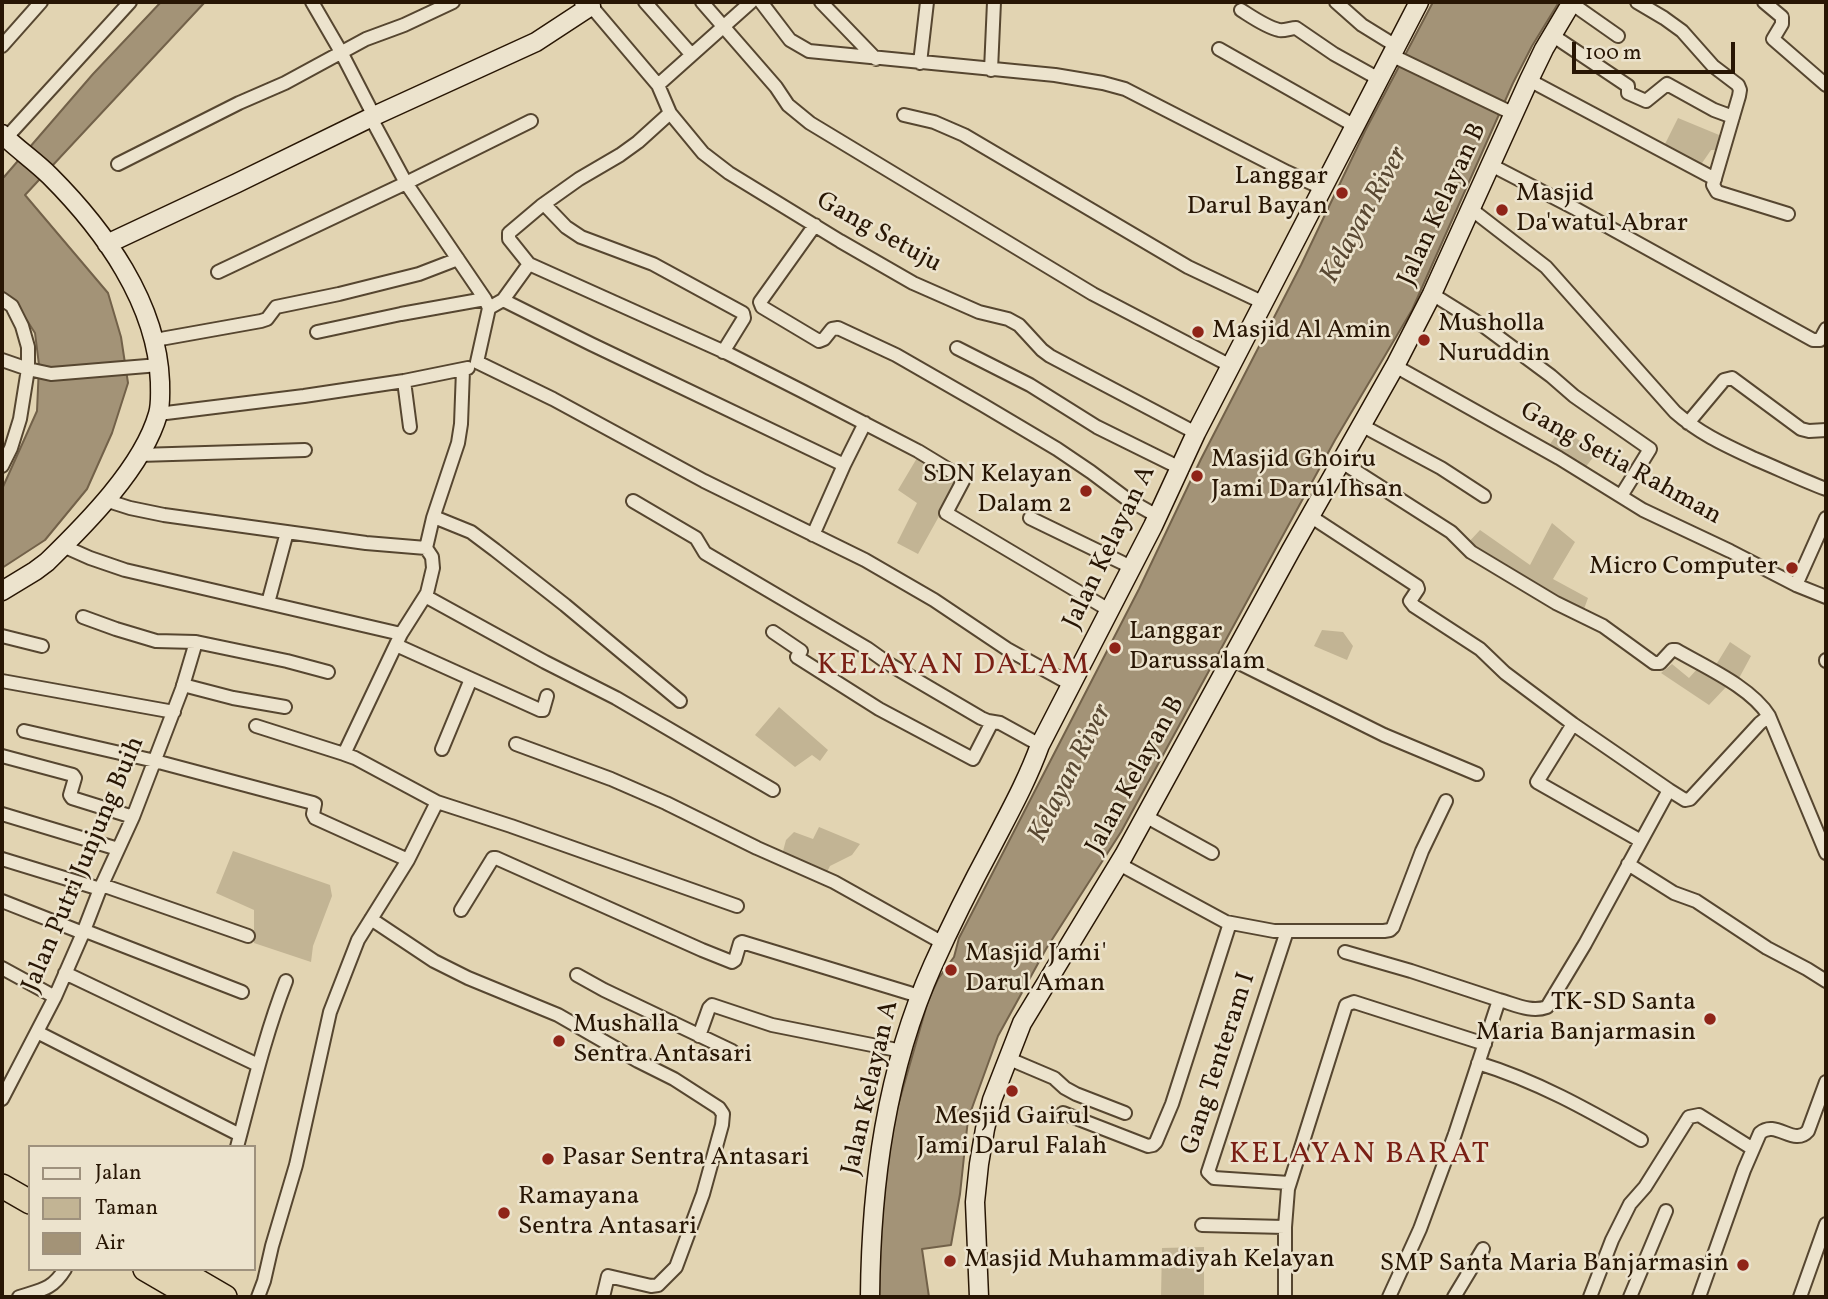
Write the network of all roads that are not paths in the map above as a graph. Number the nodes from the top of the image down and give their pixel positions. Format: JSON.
{"nodes":[{"id":1,"x":41,"y":2,"type":"edge"},
{"id":2,"x":130,"y":2,"type":"edge"},
{"id":3,"x":312,"y":2,"type":"edge"},
{"id":4,"x":453,"y":2,"type":"edge"},
{"id":5,"x":645,"y":2,"type":"edge"},
{"id":6,"x":702,"y":2,"type":"edge"},
{"id":7,"x":751,"y":2,"type":"edge"},
{"id":8,"x":761,"y":2,"type":"edge"},
{"id":9,"x":821,"y":2,"type":"edge"},
{"id":10,"x":927,"y":2,"type":"edge"},
{"id":11,"x":994,"y":2,"type":"edge"},
{"id":12,"x":1336,"y":2,"type":"edge"},
{"id":13,"x":1419,"y":2,"type":"edge"},
{"id":14,"x":1637,"y":2,"type":"edge"},
{"id":15,"x":1764,"y":2,"type":"edge"},
{"id":16,"x":587,"y":3,"type":"edge"},
{"id":17,"x":1572,"y":3,"type":"edge"},
{"id":18,"x":1241,"y":10,"type":"dead end"},
{"id":19,"x":723,"y":27,"type":"junction"},
{"id":20,"x":1552,"y":35,"type":"junction"},
{"id":21,"x":1618,"y":36,"type":"dead end"},
{"id":22,"x":2,"y":46,"type":"edge"},
{"id":23,"x":1219,"y":49,"type":"dead end"},
{"id":24,"x":341,"y":52,"type":"junction"},
{"id":25,"x":1395,"y":53,"type":"junction"},
{"id":26,"x":691,"y":54,"type":"junction"},
{"id":27,"x":876,"y":59,"type":"junction"},
{"id":28,"x":920,"y":63,"type":"junction"},
{"id":29,"x":991,"y":70,"type":"junction"},
{"id":30,"x":1379,"y":79,"type":"junction"},
{"id":31,"x":1529,"y":80,"type":"junction"},
{"id":32,"x":658,"y":85,"type":"junction"},
{"id":33,"x":1826,"y":85,"type":"edge"},
{"id":34,"x":1510,"y":112,"type":"junction"},
{"id":35,"x":670,"y":113,"type":"junction"},
{"id":36,"x":904,"y":115,"type":"dead end"},
{"id":37,"x":372,"y":117,"type":"junction"},
{"id":38,"x":1733,"y":117,"type":"junction"},
{"id":39,"x":531,"y":121,"type":"dead end"},
{"id":40,"x":1354,"y":126,"type":"junction"},
{"id":41,"x":4,"y":136,"type":"edge"},
{"id":42,"x":118,"y":164,"type":"dead end"},
{"id":43,"x":1491,"y":165,"type":"junction"},
{"id":44,"x":1715,"y":179,"type":"junction"},
{"id":45,"x":406,"y":183,"type":"junction"},
{"id":46,"x":1322,"y":188,"type":"junction"},
{"id":47,"x":544,"y":204,"type":"junction"},
{"id":48,"x":1471,"y":209,"type":"junction"},
{"id":49,"x":1788,"y":214,"type":"dead end"},
{"id":50,"x":815,"y":225,"type":"junction"},
{"id":51,"x":107,"y":244,"type":"junction"},
{"id":52,"x":458,"y":259,"type":"junction"},
{"id":53,"x":529,"y":264,"type":"junction"},
{"id":54,"x":218,"y":272,"type":"dead end"},
{"id":55,"x":1432,"y":294,"type":"junction"},
{"id":56,"x":2,"y":299,"type":"edge"},
{"id":57,"x":503,"y":300,"type":"junction"},
{"id":58,"x":1264,"y":303,"type":"junction"},
{"id":59,"x":487,"y":304,"type":"junction"},
{"id":60,"x":1826,"y":329,"type":"edge"},
{"id":61,"x":317,"y":332,"type":"dead end"},
{"id":62,"x":155,"y":340,"type":"junction"},
{"id":63,"x":957,"y":348,"type":"dead end"},
{"id":64,"x":723,"y":352,"type":"junction"},
{"id":65,"x":2,"y":360,"type":"edge"},
{"id":66,"x":477,"y":362,"type":"junction"},
{"id":67,"x":154,"y":366,"type":"junction"},
{"id":68,"x":1231,"y":366,"type":"junction"},
{"id":69,"x":1395,"y":366,"type":"junction"},
{"id":70,"x":28,"y":369,"type":"junction"},
{"id":71,"x":463,"y":370,"type":"junction"},
{"id":72,"x":404,"y":380,"type":"junction"},
{"id":73,"x":158,"y":414,"type":"junction"},
{"id":74,"x":865,"y":423,"type":"junction"},
{"id":75,"x":1688,"y":423,"type":"junction"},
{"id":76,"x":1362,"y":425,"type":"junction"},
{"id":77,"x":410,"y":427,"type":"dead end"},
{"id":78,"x":1826,"y":430,"type":"edge"},
{"id":79,"x":1196,"y":433,"type":"junction"},
{"id":80,"x":7,"y":446,"type":"edge"},
{"id":81,"x":304,"y":450,"type":"dead end"},
{"id":82,"x":139,"y":455,"type":"junction"},
{"id":83,"x":1340,"y":461,"type":"junction"},
{"id":84,"x":844,"y":465,"type":"junction"},
{"id":85,"x":2,"y":466,"type":"edge"},
{"id":86,"x":1180,"y":468,"type":"junction"},
{"id":87,"x":1826,"y":489,"type":"edge"},
{"id":88,"x":1484,"y":496,"type":"dead end"},
{"id":89,"x":1620,"y":496,"type":"junction"},
{"id":90,"x":104,"y":500,"type":"junction"},
{"id":91,"x":633,"y":501,"type":"dead end"},
{"id":92,"x":1157,"y":516,"type":"junction"},
{"id":93,"x":1310,"y":516,"type":"junction"},
{"id":94,"x":434,"y":517,"type":"junction"},
{"id":95,"x":1826,"y":517,"type":"edge"},
{"id":96,"x":1030,"y":518,"type":"dead end"},
{"id":97,"x":287,"y":532,"type":"junction"},
{"id":98,"x":813,"y":535,"type":"junction"},
{"id":99,"x":63,"y":546,"type":"junction"},
{"id":100,"x":426,"y":548,"type":"junction"},
{"id":101,"x":1131,"y":568,"type":"junction"},
{"id":102,"x":1796,"y":585,"type":"junction"},
{"id":103,"x":2,"y":591,"type":"edge"},
{"id":104,"x":425,"y":596,"type":"junction"},
{"id":105,"x":1826,"y":597,"type":"edge"},
{"id":106,"x":268,"y":603,"type":"junction"},
{"id":107,"x":1109,"y":610,"type":"junction"},
{"id":108,"x":83,"y":617,"type":"dead end"},
{"id":109,"x":774,"y":632,"type":"dead end"},
{"id":110,"x":2,"y":636,"type":"edge"},
{"id":111,"x":398,"y":640,"type":"junction"},
{"id":112,"x":196,"y":642,"type":"junction"},
{"id":113,"x":42,"y":646,"type":"dead end"},
{"id":114,"x":1231,"y":659,"type":"junction"},
{"id":115,"x":328,"y":672,"type":"dead end"},
{"id":116,"x":471,"y":679,"type":"junction"},
{"id":117,"x":2,"y":681,"type":"edge"},
{"id":118,"x":183,"y":685,"type":"junction"},
{"id":119,"x":1072,"y":685,"type":"junction"},
{"id":120,"x":547,"y":696,"type":"dead end"},
{"id":121,"x":680,"y":701,"type":"dead end"},
{"id":122,"x":285,"y":707,"type":"dead end"},
{"id":123,"x":174,"y":712,"type":"junction"},
{"id":124,"x":1769,"y":716,"type":"junction"},
{"id":125,"x":992,"y":722,"type":"junction"},
{"id":126,"x":1573,"y":724,"type":"junction"},
{"id":127,"x":256,"y":726,"type":"dead end"},
{"id":128,"x":24,"y":731,"type":"dead end"},
{"id":129,"x":516,"y":744,"type":"dead end"},
{"id":130,"x":1040,"y":746,"type":"junction"},
{"id":131,"x":442,"y":749,"type":"dead end"},
{"id":132,"x":344,"y":754,"type":"junction"},
{"id":133,"x":2,"y":756,"type":"edge"},
{"id":134,"x":155,"y":761,"type":"junction"},
{"id":135,"x":1476,"y":774,"type":"dead end"},
{"id":136,"x":772,"y":790,"type":"dead end"},
{"id":137,"x":1669,"y":790,"type":"junction"},
{"id":138,"x":1446,"y":801,"type":"dead end"},
{"id":139,"x":437,"y":802,"type":"junction"},
{"id":140,"x":2,"y":814,"type":"edge"},
{"id":141,"x":1145,"y":816,"type":"junction"},
{"id":142,"x":133,"y":817,"type":"junction"},
{"id":143,"x":1642,"y":841,"type":"junction"},
{"id":144,"x":118,"y":849,"type":"junction"},
{"id":145,"x":1212,"y":853,"type":"dead end"},
{"id":146,"x":1826,"y":853,"type":"edge"},
{"id":147,"x":2,"y":859,"type":"edge"},
{"id":148,"x":408,"y":860,"type":"junction"},
{"id":149,"x":1119,"y":864,"type":"junction"},
{"id":150,"x":1628,"y":864,"type":"junction"},
{"id":151,"x":101,"y":887,"type":"junction"},
{"id":152,"x":2,"y":901,"type":"edge"},
{"id":153,"x":737,"y":906,"type":"dead end"},
{"id":154,"x":461,"y":910,"type":"dead end"},
{"id":155,"x":371,"y":919,"type":"junction"},
{"id":156,"x":1230,"y":923,"type":"junction"},
{"id":157,"x":83,"y":931,"type":"junction"},
{"id":158,"x":1287,"y":931,"type":"junction"},
{"id":159,"x":248,"y":936,"type":"dead end"},
{"id":160,"x":943,"y":943,"type":"junction"},
{"id":161,"x":1345,"y":952,"type":"dead end"},
{"id":162,"x":2,"y":968,"type":"edge"},
{"id":163,"x":65,"y":973,"type":"junction"},
{"id":164,"x":577,"y":975,"type":"dead end"},
{"id":165,"x":286,"y":981,"type":"dead end"},
{"id":166,"x":1826,"y":981,"type":"edge"},
{"id":167,"x":242,"y":992,"type":"dead end"},
{"id":168,"x":919,"y":996,"type":"junction"},
{"id":169,"x":55,"y":997,"type":"junction"},
{"id":170,"x":1499,"y":1000,"type":"junction"},
{"id":171,"x":37,"y":1032,"type":"junction"},
{"id":172,"x":699,"y":1036,"type":"junction"},
{"id":173,"x":1485,"y":1044,"type":"junction"},
{"id":174,"x":732,"y":1051,"type":"dead end"},
{"id":175,"x":902,"y":1051,"type":"junction"},
{"id":176,"x":1007,"y":1058,"type":"junction"},
{"id":177,"x":1478,"y":1063,"type":"junction"},
{"id":178,"x":258,"y":1065,"type":"junction"},
{"id":179,"x":1826,"y":1082,"type":"edge"},
{"id":180,"x":2,"y":1099,"type":"edge"},
{"id":181,"x":1063,"y":1113,"type":"dead end"},
{"id":182,"x":1125,"y":1113,"type":"dead end"},
{"id":183,"x":1641,"y":1140,"type":"dead end"},
{"id":184,"x":238,"y":1141,"type":"edge"},
{"id":185,"x":1753,"y":1149,"type":"junction"},
{"id":186,"x":2,"y":1169,"type":"edge"},
{"id":187,"x":1289,"y":1183,"type":"junction"},
{"id":188,"x":28,"y":1184,"type":"edge"},
{"id":189,"x":2,"y":1186,"type":"edge"},
{"id":190,"x":28,"y":1201,"type":"edge"},
{"id":191,"x":1666,"y":1211,"type":"dead end"},
{"id":192,"x":1826,"y":1224,"type":"edge"},
{"id":193,"x":1202,"y":1226,"type":"dead end"},
{"id":194,"x":1285,"y":1227,"type":"junction"},
{"id":195,"x":1483,"y":1249,"type":"dead end"},
{"id":196,"x":64,"y":1271,"type":"edge"},
{"id":197,"x":154,"y":1271,"type":"edge"},
{"id":198,"x":180,"y":1271,"type":"edge"},
{"id":199,"x":200,"y":1283,"type":"edge"},
{"id":200,"x":19,"y":1297,"type":"edge"},
{"id":201,"x":225,"y":1297,"type":"edge"},
{"id":202,"x":258,"y":1297,"type":"edge"},
{"id":203,"x":603,"y":1297,"type":"edge"},
{"id":204,"x":870,"y":1297,"type":"edge"},
{"id":205,"x":979,"y":1297,"type":"edge"},
{"id":206,"x":1286,"y":1297,"type":"edge"},
{"id":207,"x":1389,"y":1297,"type":"edge"},
{"id":208,"x":1454,"y":1297,"type":"edge"},
{"id":209,"x":1590,"y":1297,"type":"edge"},
{"id":210,"x":1630,"y":1297,"type":"edge"},
{"id":211,"x":1699,"y":1297,"type":"edge"},
{"id":212,"x":1800,"y":1297,"type":"edge"}],
"edges":[{"from":1,"to":22,"type":"street"},
{"from":2,"to":41,"type":"street"},
{"from":3,"to":24,"type":"street"},
{"from":4,"to":24,"type":"street"},
{"from":5,"to":26,"type":"street"},
{"from":6,"to":19,"type":"street"},
{"from":7,"to":19,"type":"street"},
{"from":8,"to":27,"type":"street"},
{"from":9,"to":27,"type":"street"},
{"from":10,"to":28,"type":"street"},
{"from":11,"to":29,"type":"street"},
{"from":12,"to":25,"type":"street"},
{"from":13,"to":25,"type":"street","name":"Jalan Kelayan A"},
{"from":14,"to":38,"type":"street"},
{"from":15,"to":33,"type":"street"},
{"from":16,"to":32,"type":"street","name":"Gang Setuju"},
{"from":16,"to":37,"type":"street"},
{"from":17,"to":20,"type":"street","name":"Jalan Kelayan B"},
{"from":17,"to":21,"type":"street"},
{"from":18,"to":30,"type":"street"},
{"from":19,"to":26,"type":"street"},
{"from":19,"to":68,"type":"street"},
{"from":20,"to":31,"type":"street","name":"Jalan Kelayan B"},
{"from":20,"to":38,"type":"street"},
{"from":23,"to":40,"type":"street"},
{"from":24,"to":37,"type":"street"},
{"from":24,"to":42,"type":"street"},
{"from":25,"to":30,"type":"street","name":"Jalan Kelayan A"},
{"from":25,"to":34,"type":"street"},
{"from":26,"to":32,"type":"street"},
{"from":27,"to":28,"type":"street"},
{"from":28,"to":29,"type":"street"},
{"from":29,"to":46,"type":"street"},
{"from":30,"to":40,"type":"street","name":"Jalan Kelayan A"},
{"from":31,"to":34,"type":"street","name":"Jalan Kelayan B"},
{"from":31,"to":44,"type":"street"},
{"from":32,"to":35,"type":"street","name":"Gang Setuju"},
{"from":34,"to":43,"type":"street","name":"Jalan Kelayan B"},
{"from":35,"to":47,"type":"street"},
{"from":35,"to":50,"type":"street","name":"Gang Setuju"},
{"from":36,"to":58,"type":"street"},
{"from":37,"to":45,"type":"street"},
{"from":37,"to":51,"type":"street"},
{"from":38,"to":44,"type":"street"},
{"from":39,"to":45,"type":"street"},
{"from":40,"to":46,"type":"street","name":"Jalan Kelayan A"},
{"from":41,"to":51,"type":"street"},
{"from":43,"to":48,"type":"street","name":"Jalan Kelayan B"},
{"from":43,"to":60,"type":"street"},
{"from":44,"to":49,"type":"street"},
{"from":45,"to":52,"type":"street"},
{"from":45,"to":54,"type":"street"},
{"from":46,"to":58,"type":"street","name":"Jalan Kelayan A"},
{"from":47,"to":53,"type":"street"},
{"from":47,"to":64,"type":"street"},
{"from":48,"to":55,"type":"street","name":"Jalan Kelayan B"},
{"from":48,"to":75,"type":"street"},
{"from":50,"to":79,"type":"street","name":"Gang Setuju"},
{"from":50,"to":92,"type":"street"},
{"from":51,"to":62,"type":"street"},
{"from":52,"to":59,"type":"street"},
{"from":52,"to":62,"type":"street"},
{"from":53,"to":57,"type":"street"},
{"from":53,"to":64,"type":"street"},
{"from":55,"to":69,"type":"street","name":"Jalan Kelayan B"},
{"from":55,"to":89,"type":"street"},
{"from":56,"to":70,"type":"street"},
{"from":57,"to":59,"type":"street"},
{"from":57,"to":84,"type":"street"},
{"from":58,"to":68,"type":"street","name":"Jalan Kelayan A"},
{"from":59,"to":61,"type":"street"},
{"from":59,"to":66,"type":"street"},
{"from":62,"to":67,"type":"street"},
{"from":63,"to":86,"type":"street"},
{"from":64,"to":74,"type":"street"},
{"from":65,"to":70,"type":"street"},
{"from":66,"to":71,"type":"street"},
{"from":66,"to":98,"type":"street"},
{"from":67,"to":70,"type":"street"},
{"from":67,"to":73,"type":"street"},
{"from":68,"to":79,"type":"street","name":"Jalan Kelayan A"},
{"from":69,"to":76,"type":"street","name":"Jalan Kelayan B"},
{"from":69,"to":89,"type":"street","name":"Gang Setia Rahman"},
{"from":70,"to":80,"type":"street"},
{"from":71,"to":72,"type":"street"},
{"from":71,"to":94,"type":"street"},
{"from":72,"to":73,"type":"street"},
{"from":72,"to":77,"type":"street"},
{"from":73,"to":82,"type":"street"},
{"from":74,"to":84,"type":"street"},
{"from":74,"to":107,"type":"street"},
{"from":75,"to":78,"type":"street"},
{"from":75,"to":87,"type":"street"},
{"from":76,"to":83,"type":"street","name":"Jalan Kelayan B"},
{"from":76,"to":88,"type":"street"},
{"from":79,"to":86,"type":"street","name":"Jalan Kelayan A"},
{"from":80,"to":85,"type":"street"},
{"from":81,"to":82,"type":"street"},
{"from":82,"to":90,"type":"street"},
{"from":83,"to":93,"type":"street","name":"Jalan Kelayan B"},
{"from":83,"to":124,"type":"street"},
{"from":84,"to":98,"type":"street"},
{"from":86,"to":92,"type":"street","name":"Jalan Kelayan A"},
{"from":89,"to":102,"type":"street","name":"Gang Setia Rahman"},
{"from":90,"to":97,"type":"street"},
{"from":90,"to":99,"type":"street"},
{"from":91,"to":125,"type":"street"},
{"from":92,"to":101,"type":"street","name":"Jalan Kelayan A"},
{"from":93,"to":114,"type":"street","name":"Jalan Kelayan B"},
{"from":93,"to":126,"type":"street"},
{"from":94,"to":100,"type":"street"},
{"from":94,"to":121,"type":"street"},
{"from":95,"to":102,"type":"street"},
{"from":96,"to":101,"type":"street"},
{"from":97,"to":100,"type":"street"},
{"from":97,"to":106,"type":"street"},
{"from":98,"to":119,"type":"street"},
{"from":99,"to":103,"type":"street"},
{"from":99,"to":106,"type":"street"},
{"from":100,"to":104,"type":"street"},
{"from":101,"to":107,"type":"street","name":"Jalan Kelayan A"},
{"from":102,"to":105,"type":"street","name":"Gang Setia Rahman"},
{"from":104,"to":111,"type":"street"},
{"from":104,"to":136,"type":"street"},
{"from":106,"to":111,"type":"street"},
{"from":107,"to":119,"type":"street","name":"Jalan Kelayan A"},
{"from":108,"to":112,"type":"street"},
{"from":109,"to":125,"type":"street"},
{"from":110,"to":113,"type":"street"},
{"from":111,"to":116,"type":"street"},
{"from":111,"to":132,"type":"street"},
{"from":112,"to":115,"type":"street"},
{"from":112,"to":118,"type":"street","name":"Jalan Putri Junjung Buih"},
{"from":114,"to":135,"type":"street"},
{"from":114,"to":141,"type":"street","name":"Jalan Kelayan B"},
{"from":116,"to":120,"type":"street"},
{"from":116,"to":131,"type":"street"},
{"from":117,"to":123,"type":"street"},
{"from":118,"to":122,"type":"street"},
{"from":118,"to":123,"type":"street","name":"Jalan Putri Junjung Buih"},
{"from":119,"to":130,"type":"street","name":"Jalan Kelayan A"},
{"from":123,"to":134,"type":"street","name":"Jalan Putri Junjung Buih"},
{"from":124,"to":137,"type":"street"},
{"from":124,"to":146,"type":"street"},
{"from":125,"to":130,"type":"street"},
{"from":126,"to":137,"type":"street"},
{"from":126,"to":143,"type":"street"},
{"from":127,"to":132,"type":"street"},
{"from":128,"to":134,"type":"street"},
{"from":129,"to":160,"type":"street"},
{"from":130,"to":160,"type":"street","name":"Jalan Kelayan A"},
{"from":132,"to":139,"type":"street"},
{"from":133,"to":142,"type":"street"},
{"from":134,"to":142,"type":"street","name":"Jalan Putri Junjung Buih"},
{"from":134,"to":148,"type":"street"},
{"from":137,"to":143,"type":"street"},
{"from":138,"to":158,"type":"street"},
{"from":139,"to":148,"type":"street"},
{"from":139,"to":153,"type":"street"},
{"from":140,"to":144,"type":"street"},
{"from":141,"to":145,"type":"street"},
{"from":141,"to":149,"type":"street","name":"Jalan Kelayan B"},
{"from":142,"to":144,"type":"street","name":"Jalan Putri Junjung Buih"},
{"from":143,"to":150,"type":"street"},
{"from":144,"to":151,"type":"street","name":"Jalan Putri Junjung Buih"},
{"from":147,"to":151,"type":"street"},
{"from":148,"to":155,"type":"street"},
{"from":149,"to":156,"type":"street"},
{"from":149,"to":176,"type":"street","name":"Jalan Kelayan B"},
{"from":150,"to":166,"type":"street"},
{"from":150,"to":170,"type":"street"},
{"from":151,"to":157,"type":"street","name":"Jalan Putri Junjung Buih"},
{"from":151,"to":159,"type":"street"},
{"from":152,"to":157,"type":"street"},
{"from":154,"to":168,"type":"street"},
{"from":155,"to":202,"type":"street"},
{"from":155,"to":203,"type":"street"},
{"from":156,"to":158,"type":"street"},
{"from":156,"to":181,"type":"street"},
{"from":157,"to":163,"type":"street","name":"Jalan Putri Junjung Buih"},
{"from":157,"to":167,"type":"street"},
{"from":158,"to":187,"type":"street","name":"Gang Tenteram I"},
{"from":160,"to":168,"type":"street","name":"Jalan Kelayan A"},
{"from":161,"to":170,"type":"street"},
{"from":162,"to":169,"type":"street"},
{"from":163,"to":169,"type":"street","name":"Jalan Putri Junjung Buih"},
{"from":163,"to":178,"type":"street"},
{"from":164,"to":172,"type":"street"},
{"from":165,"to":178,"type":"street"},
{"from":168,"to":175,"type":"street","name":"Jalan Kelayan A"},
{"from":169,"to":171,"type":"street","name":"Jalan Putri Junjung Buih"},
{"from":170,"to":173,"type":"street"},
{"from":171,"to":180,"type":"street","name":"Jalan Putri Junjung Buih"},
{"from":171,"to":184,"type":"street"},
{"from":172,"to":174,"type":"street"},
{"from":172,"to":175,"type":"street"},
{"from":173,"to":177,"type":"street"},
{"from":173,"to":187,"type":"street"},
{"from":175,"to":204,"type":"street","name":"Jalan Kelayan A"},
{"from":176,"to":182,"type":"street"},
{"from":176,"to":205,"type":"street","name":"Jalan Kelayan B"},
{"from":177,"to":183,"type":"street"},
{"from":177,"to":207,"type":"street"},
{"from":178,"to":184,"type":"street"},
{"from":179,"to":185,"type":"street"},
{"from":185,"to":209,"type":"street"},
{"from":185,"to":211,"type":"street"},
{"from":186,"to":188,"type":"highway"},
{"from":187,"to":194,"type":"street"},
{"from":189,"to":190,"type":"highway"},
{"from":191,"to":210,"type":"street"},
{"from":192,"to":212,"type":"street"},
{"from":193,"to":194,"type":"street"},
{"from":194,"to":206,"type":"street"},
{"from":195,"to":208,"type":"street"},
{"from":196,"to":200,"type":"street"},
{"from":197,"to":199,"type":"highway"},
{"from":198,"to":199,"type":"highway"},
{"from":199,"to":201,"type":"highway"}]}
